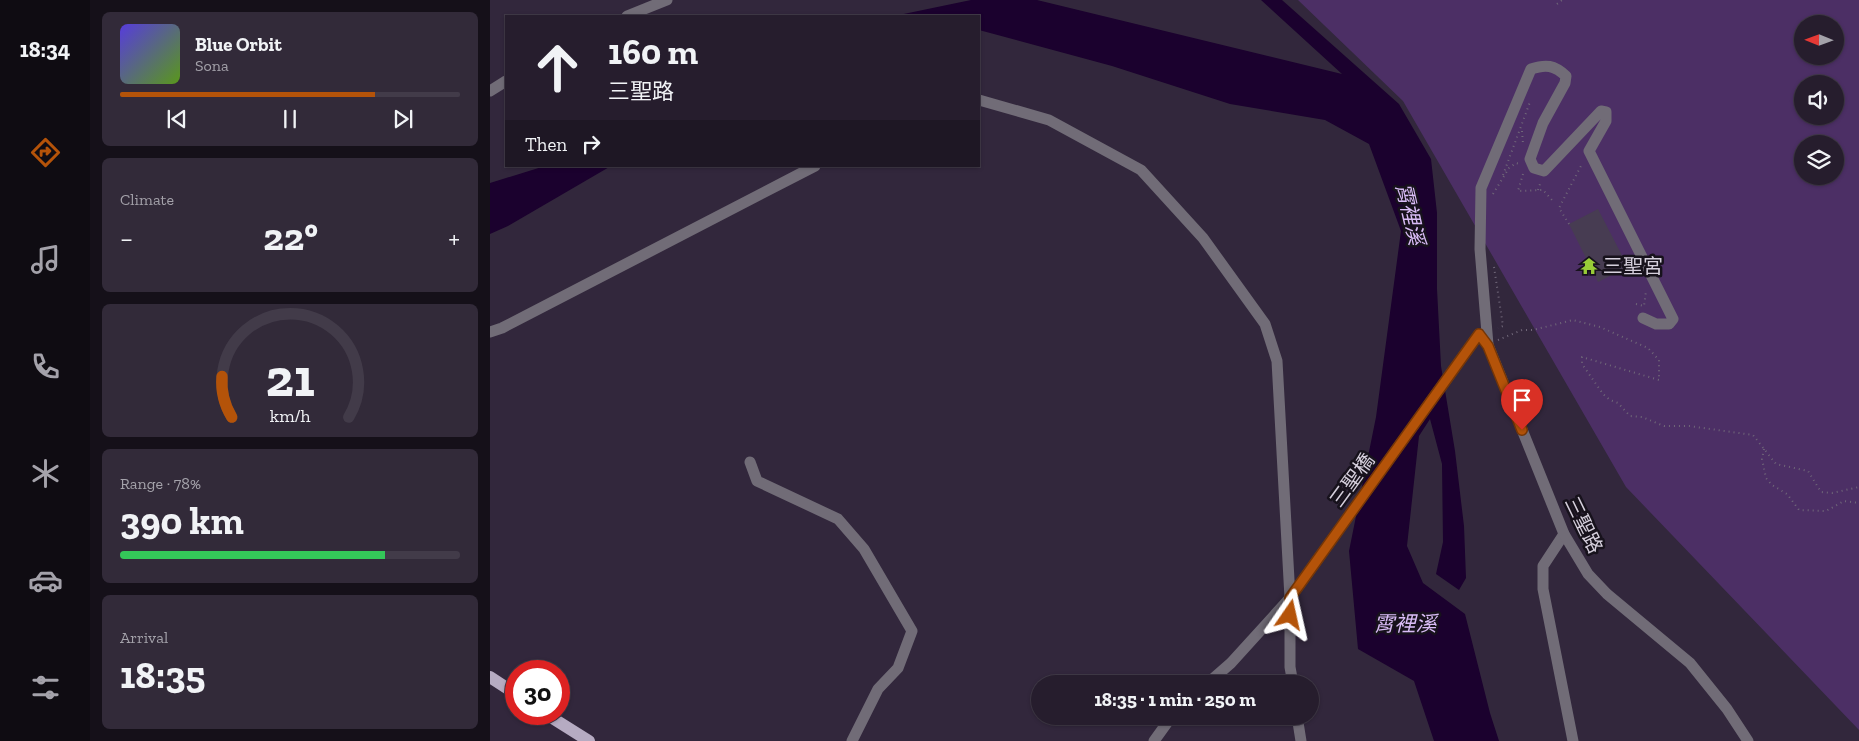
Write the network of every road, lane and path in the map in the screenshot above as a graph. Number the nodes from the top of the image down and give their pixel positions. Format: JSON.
{"nodes":[{"id":1,"x":667,"y":0,"type":"edge"},
{"id":2,"x":1562,"y":0,"type":"edge"},
{"id":3,"x":1557,"y":4,"type":"dead end"},
{"id":4,"x":630,"y":15,"type":"edge"},
{"id":5,"x":505,"y":82,"type":"edge"},
{"id":6,"x":490,"y":91,"type":"edge"},
{"id":7,"x":980,"y":100,"type":"edge"},
{"id":8,"x":1589,"y":151,"type":"junction"},
{"id":9,"x":1521,"y":165,"type":"dead end"},
{"id":10,"x":812,"y":167,"type":"edge"},
{"id":11,"x":1525,"y":170,"type":"dead end"},
{"id":12,"x":1492,"y":196,"type":"dead end"},
{"id":13,"x":1552,"y":200,"type":"dead end"},
{"id":14,"x":1568,"y":224,"type":"dead end"},
{"id":15,"x":1494,"y":267,"type":"dead end"},
{"id":16,"x":1642,"y":318,"type":"dead end"},
{"id":17,"x":490,"y":332,"type":"edge"},
{"id":18,"x":1488,"y":332,"type":"junction"},
{"id":19,"x":1488,"y":346,"type":"junction"},
{"id":20,"x":1764,"y":449,"type":"junction"},
{"id":21,"x":750,"y":462,"type":"dead end"},
{"id":22,"x":1859,"y":487,"type":"edge"},
{"id":23,"x":1859,"y":504,"type":"edge"},
{"id":24,"x":1564,"y":534,"type":"junction"},
{"id":25,"x":1290,"y":598,"type":"junction"},
{"id":26,"x":1218,"y":675,"type":"edge"},
{"id":27,"x":1291,"y":675,"type":"edge"},
{"id":28,"x":490,"y":677,"type":"edge"},
{"id":29,"x":505,"y":687,"type":"edge"},
{"id":30,"x":564,"y":725,"type":"edge"},
{"id":31,"x":1166,"y":725,"type":"edge"},
{"id":32,"x":1299,"y":725,"type":"edge"},
{"id":33,"x":589,"y":741,"type":"edge"},
{"id":34,"x":852,"y":741,"type":"edge"},
{"id":35,"x":1154,"y":741,"type":"edge"},
{"id":36,"x":1301,"y":741,"type":"edge"},
{"id":37,"x":1573,"y":741,"type":"edge"},
{"id":38,"x":1748,"y":741,"type":"edge"}],
"edges":[{"from":1,"to":4,"type":"street"},
{"from":2,"to":3,"type":"path"},
{"from":5,"to":6,"type":"street"},
{"from":7,"to":25,"type":"street"},
{"from":8,"to":14,"type":"path"},
{"from":8,"to":16,"type":"street"},
{"from":8,"to":18,"type":"street","name":"三聖路"},
{"from":9,"to":12,"type":"path"},
{"from":10,"to":17,"type":"street"},
{"from":11,"to":13,"type":"path"},
{"from":15,"to":18,"type":"path"},
{"from":18,"to":19,"type":"street","name":"三聖路"},
{"from":18,"to":20,"type":"path"},
{"from":19,"to":24,"type":"street","name":"三聖路"},
{"from":19,"to":25,"type":"street","name":"三聖橋"},
{"from":20,"to":22,"type":"path"},
{"from":20,"to":23,"type":"path"},
{"from":21,"to":34,"type":"street"},
{"from":24,"to":37,"type":"street"},
{"from":24,"to":38,"type":"street","name":"三聖路"},
{"from":25,"to":26,"type":"street"},
{"from":25,"to":27,"type":"street"},
{"from":28,"to":29,"type":"main road"},
{"from":30,"to":33,"type":"main road"},
{"from":31,"to":35,"type":"street"},
{"from":32,"to":36,"type":"street"}]}
